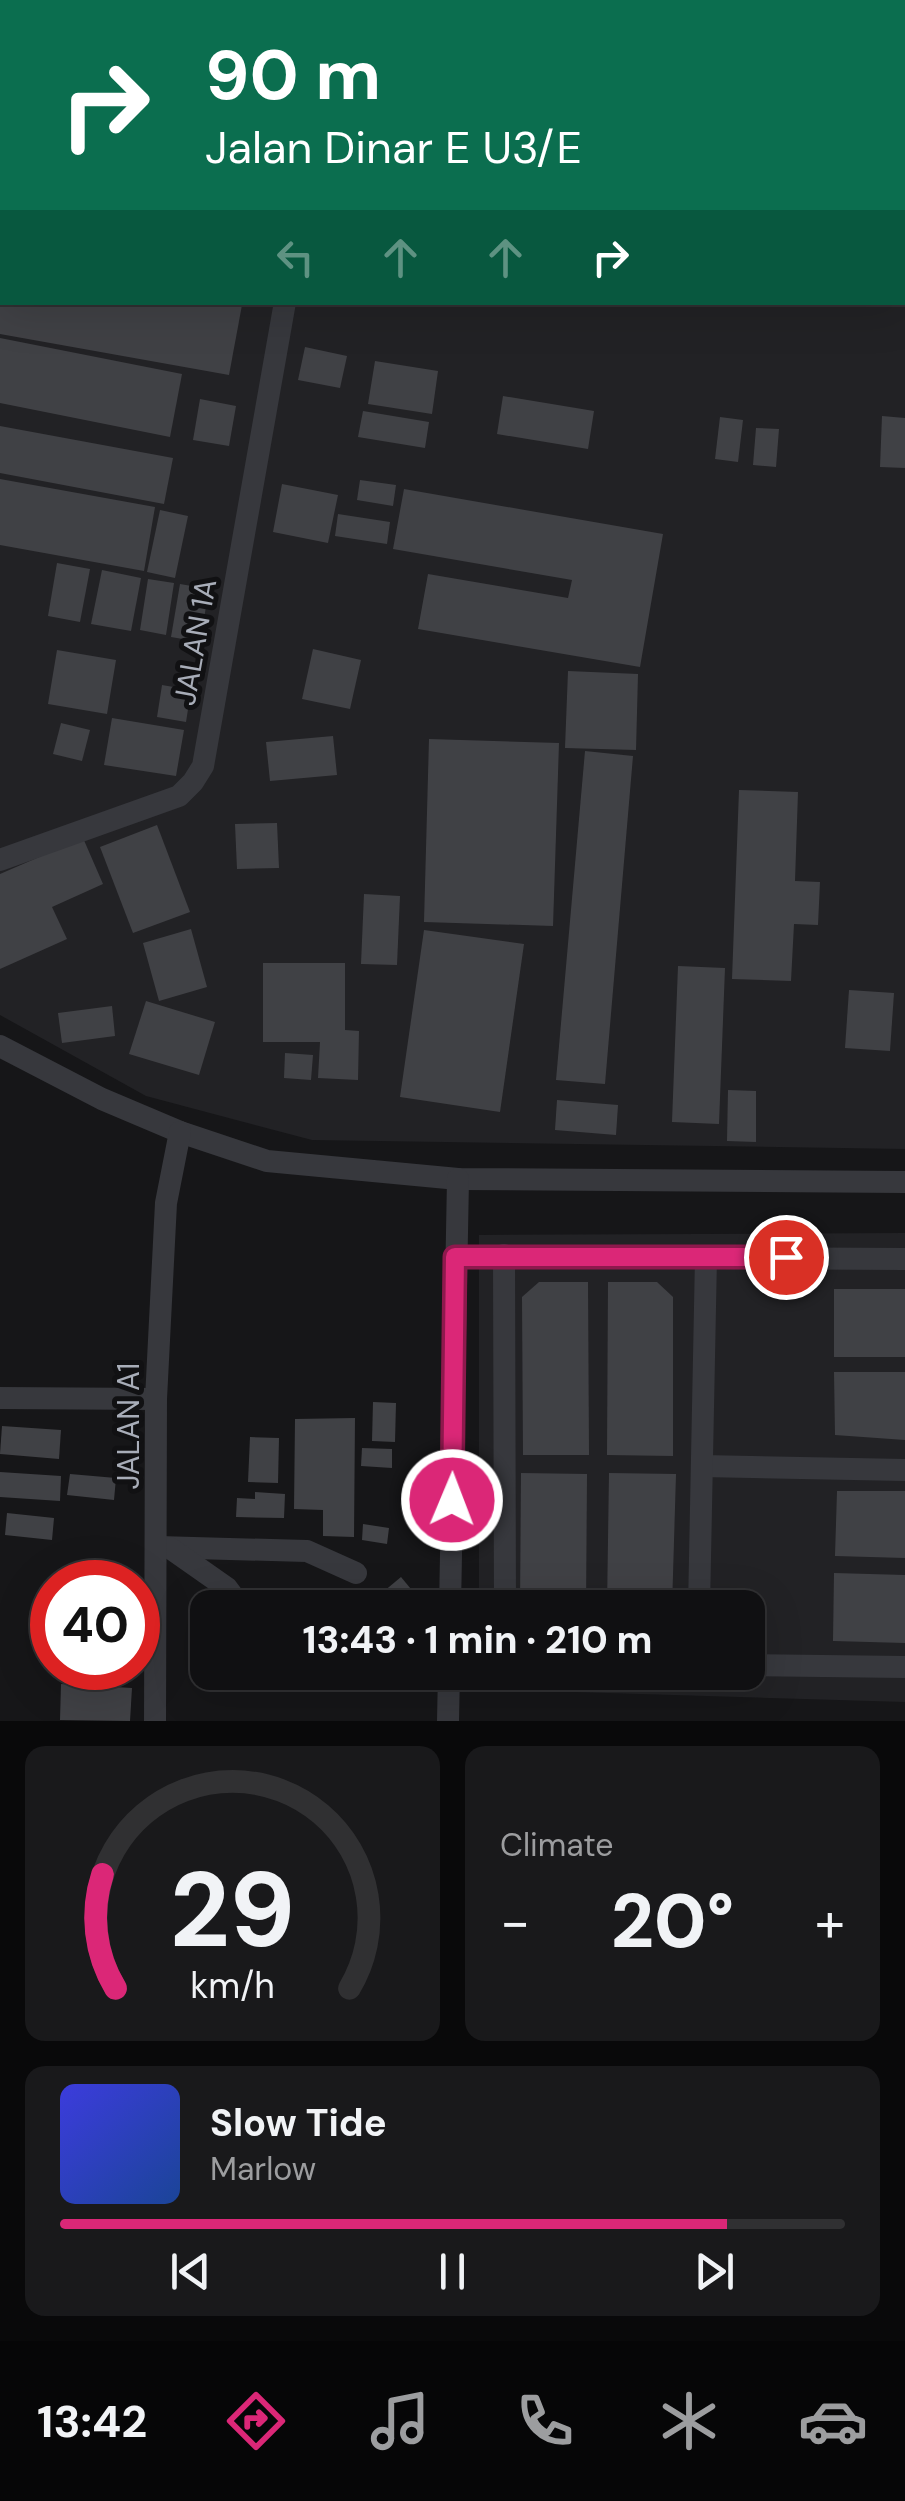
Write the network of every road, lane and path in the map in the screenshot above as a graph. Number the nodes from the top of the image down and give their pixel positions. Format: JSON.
{"nodes":[{"id":1,"x":284,"y":305,"type":"edge"},
{"id":2,"x":0,"y":860,"type":"edge"},
{"id":3,"x":0,"y":1046,"type":"edge"},
{"id":4,"x":180,"y":1132,"type":"junction"},
{"id":5,"x":458,"y":1178,"type":"junction"},
{"id":6,"x":905,"y":1182,"type":"edge"},
{"id":7,"x":504,"y":1255,"type":"junction"},
{"id":8,"x":706,"y":1256,"type":"junction"},
{"id":9,"x":455,"y":1257,"type":"junction"},
{"id":10,"x":905,"y":1259,"type":"edge"},
{"id":11,"x":0,"y":1398,"type":"edge"},
{"id":12,"x":156,"y":1399,"type":"junction"},
{"id":13,"x":702,"y":1466,"type":"junction"},
{"id":14,"x":905,"y":1470,"type":"edge"},
{"id":15,"x":164,"y":1548,"type":"junction"},
{"id":16,"x":356,"y":1573,"type":"dead end"},
{"id":17,"x":228,"y":1590,"type":"edge"},
{"id":18,"x":450,"y":1590,"type":"edge"},
{"id":19,"x":505,"y":1590,"type":"edge"},
{"id":20,"x":699,"y":1590,"type":"edge"},
{"id":21,"x":765,"y":1665,"type":"edge"},
{"id":22,"x":905,"y":1668,"type":"edge"},
{"id":23,"x":449,"y":1690,"type":"edge"},
{"id":24,"x":155,"y":1721,"type":"edge"},
{"id":25,"x":448,"y":1721,"type":"edge"}],
"edges":[{"from":1,"to":2,"type":"street","name":"JALAN 1A"},
{"from":3,"to":4,"type":"street"},
{"from":4,"to":5,"type":"street"},
{"from":4,"to":12,"type":"street","name":"JALAN A1"},
{"from":5,"to":6,"type":"street"},
{"from":5,"to":9,"type":"street"},
{"from":7,"to":8,"type":"street"},
{"from":7,"to":9,"type":"street"},
{"from":7,"to":19,"type":"street"},
{"from":8,"to":10,"type":"street"},
{"from":8,"to":13,"type":"street"},
{"from":9,"to":18,"type":"street"},
{"from":11,"to":12,"type":"street"},
{"from":12,"to":15,"type":"street","name":"JALAN A1"},
{"from":13,"to":14,"type":"street"},
{"from":13,"to":20,"type":"street"},
{"from":15,"to":16,"type":"street"},
{"from":15,"to":17,"type":"street"},
{"from":15,"to":24,"type":"street","name":"JALAN A1"},
{"from":21,"to":22,"type":"street"},
{"from":23,"to":25,"type":"street"}]}
